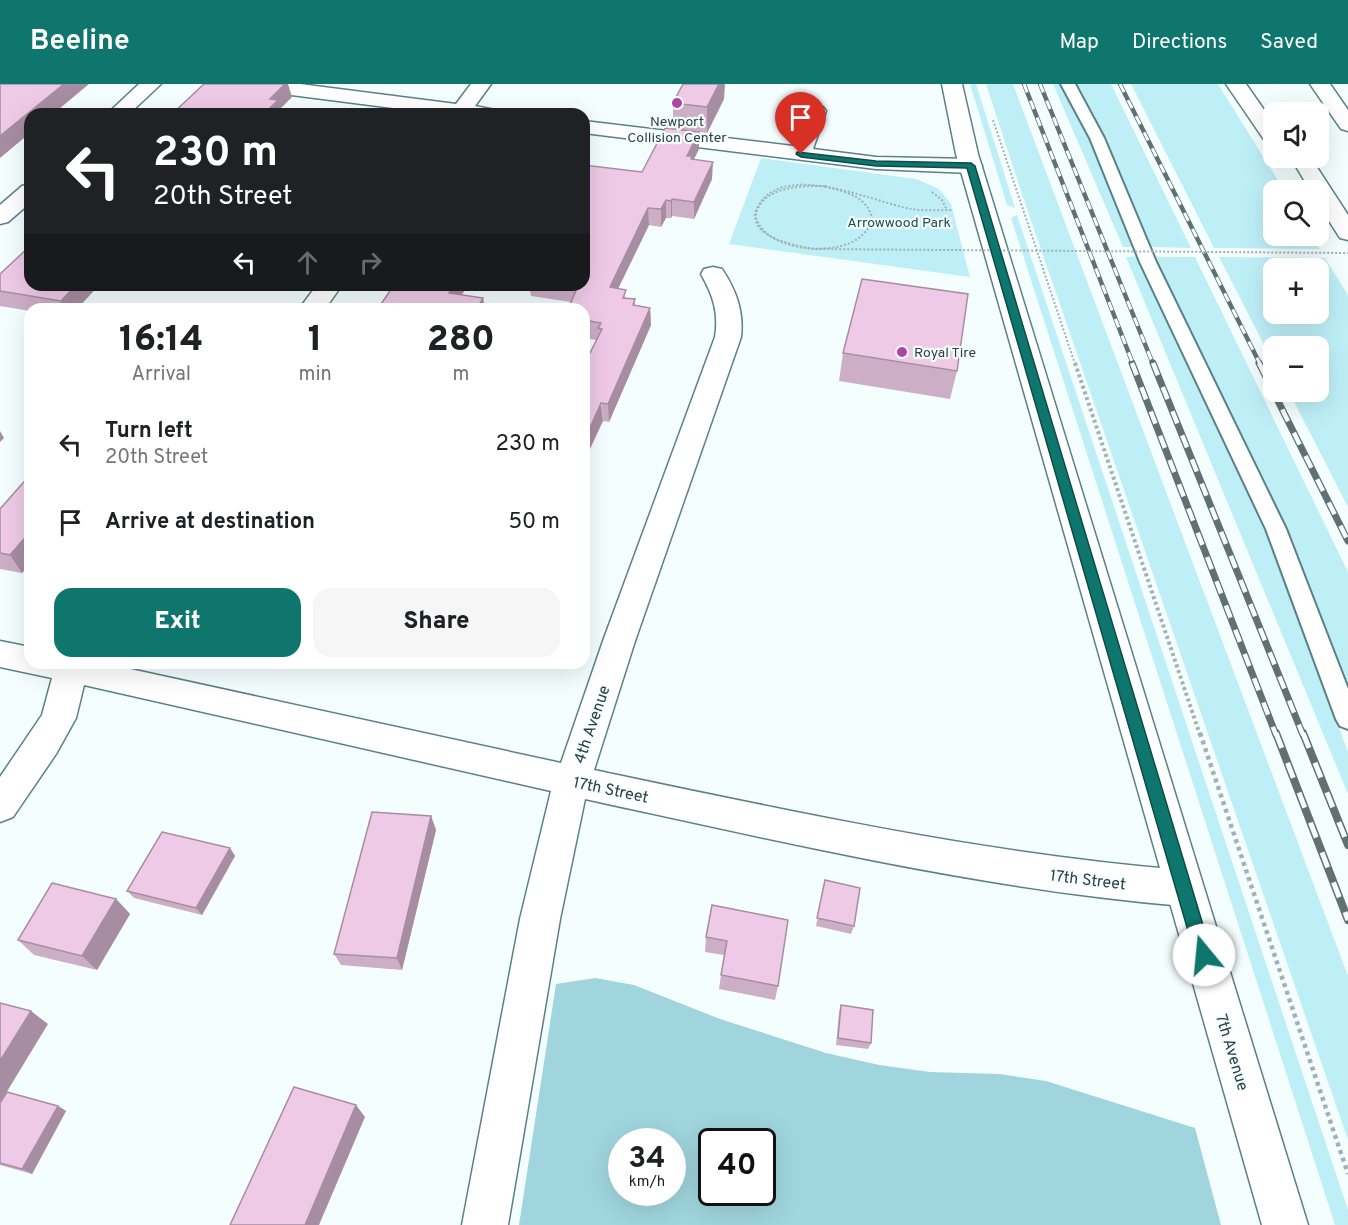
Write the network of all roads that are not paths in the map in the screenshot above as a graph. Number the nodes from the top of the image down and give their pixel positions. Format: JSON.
{"nodes":[{"id":1,"x":151,"y":84,"type":"edge"},
{"id":2,"x":253,"y":84,"type":"edge"},
{"id":3,"x":481,"y":84,"type":"edge"},
{"id":4,"x":952,"y":84,"type":"edge"},
{"id":5,"x":1068,"y":84,"type":"edge"},
{"id":6,"x":1236,"y":84,"type":"edge"},
{"id":7,"x":1256,"y":84,"type":"edge"},
{"id":8,"x":1320,"y":84,"type":"edge"},
{"id":9,"x":1268,"y":102,"type":"edge"},
{"id":10,"x":124,"y":108,"type":"edge"},
{"id":11,"x":430,"y":108,"type":"edge"},
{"id":12,"x":463,"y":108,"type":"edge"},
{"id":13,"x":816,"y":111,"type":"dead end"},
{"id":14,"x":1263,"y":124,"type":"edge"},
{"id":15,"x":1348,"y":124,"type":"edge"},
{"id":16,"x":590,"y":128,"type":"edge"},
{"id":17,"x":801,"y":154,"type":"junction"},
{"id":18,"x":971,"y":166,"type":"junction"},
{"id":19,"x":1307,"y":168,"type":"edge"},
{"id":20,"x":24,"y":196,"type":"edge"},
{"id":21,"x":0,"y":218,"type":"edge"},
{"id":22,"x":1329,"y":221,"type":"edge"},
{"id":23,"x":1348,"y":233,"type":"edge"},
{"id":24,"x":1348,"y":248,"type":"edge"},
{"id":25,"x":713,"y":274,"type":"dead end"},
{"id":26,"x":0,"y":654,"type":"edge"},
{"id":27,"x":24,"y":659,"type":"edge"},
{"id":28,"x":62,"y":669,"type":"edge"},
{"id":29,"x":80,"y":669,"type":"edge"},
{"id":30,"x":1348,"y":719,"type":"edge"},
{"id":31,"x":572,"y":781,"type":"junction"},
{"id":32,"x":0,"y":806,"type":"edge"},
{"id":33,"x":1183,"y":888,"type":"junction"},
{"id":34,"x":485,"y":1225,"type":"edge"},
{"id":35,"x":1285,"y":1225,"type":"edge"}],
"edges":[{"from":1,"to":10,"type":"main road"},
{"from":2,"to":11,"type":"main road"},
{"from":3,"to":12,"type":"main road"},
{"from":4,"to":18,"type":"main road","name":"7th Avenue"},
{"from":5,"to":30,"type":"lane"},
{"from":6,"to":14,"type":"main road"},
{"from":7,"to":9,"type":"main road"},
{"from":8,"to":15,"type":"main road"},
{"from":13,"to":17,"type":"main road"},
{"from":16,"to":17,"type":"main road"},
{"from":17,"to":18,"type":"main road"},
{"from":18,"to":33,"type":"main road","name":"7th Avenue"},
{"from":19,"to":23,"type":"main road"},
{"from":20,"to":21,"type":"main road"},
{"from":22,"to":24,"type":"main road"},
{"from":25,"to":31,"type":"main road","name":"4th Avenue"},
{"from":26,"to":27,"type":"main road"},
{"from":28,"to":32,"type":"main road"},
{"from":29,"to":31,"type":"main road","name":"17th Street"},
{"from":31,"to":33,"type":"main road","name":"17th Street"},
{"from":31,"to":34,"type":"main road","name":"4th Avenue"},
{"from":33,"to":35,"type":"main road","name":"7th Avenue"}]}
